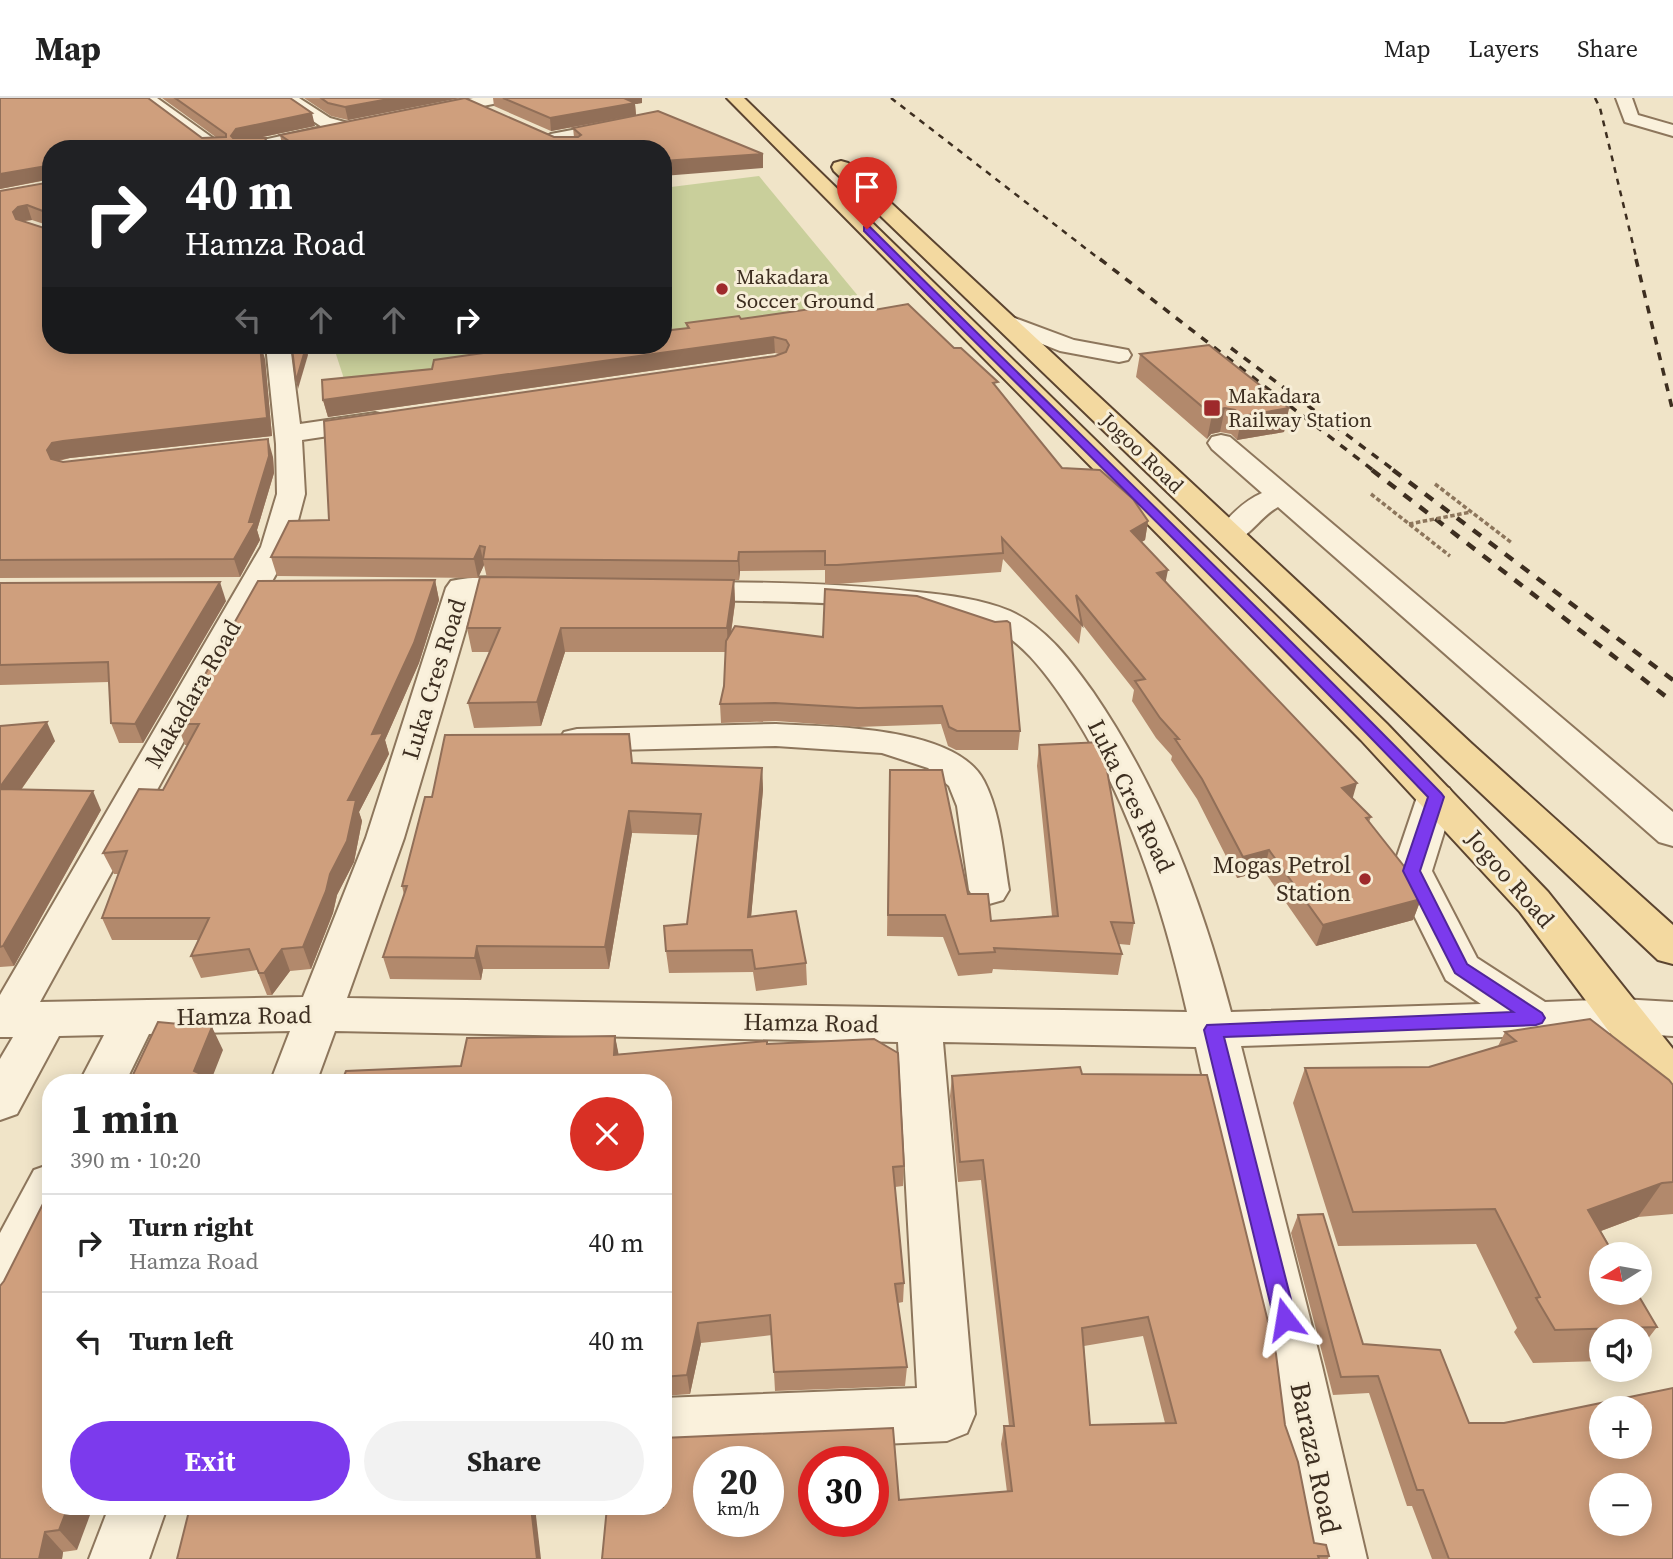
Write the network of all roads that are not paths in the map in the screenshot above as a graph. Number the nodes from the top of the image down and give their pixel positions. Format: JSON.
{"nodes":[{"id":1,"x":146,"y":98,"type":"edge"},
{"id":2,"x":287,"y":98,"type":"edge"},
{"id":3,"x":443,"y":98,"type":"edge"},
{"id":4,"x":735,"y":98,"type":"edge"},
{"id":5,"x":768,"y":98,"type":"edge"},
{"id":6,"x":1624,"y":98,"type":"edge"},
{"id":7,"x":465,"y":106,"type":"junction"},
{"id":8,"x":497,"y":107,"type":"edge"},
{"id":9,"x":640,"y":122,"type":"edge"},
{"id":10,"x":340,"y":128,"type":"junction"},
{"id":11,"x":1673,"y":131,"type":"edge"},
{"id":12,"x":206,"y":140,"type":"edge"},
{"id":13,"x":286,"y":140,"type":"edge"},
{"id":14,"x":553,"y":140,"type":"edge"},
{"id":15,"x":1004,"y":321,"type":"junction"},
{"id":16,"x":1100,"y":338,"type":"dead end"},
{"id":17,"x":278,"y":354,"type":"edge"},
{"id":18,"x":395,"y":418,"type":"edge"},
{"id":19,"x":279,"y":442,"type":"junction"},
{"id":20,"x":1220,"y":443,"type":"dead end"},
{"id":21,"x":1282,"y":495,"type":"junction"},
{"id":22,"x":1230,"y":535,"type":"junction"},
{"id":23,"x":215,"y":588,"type":"edge"},
{"id":24,"x":267,"y":588,"type":"junction"},
{"id":25,"x":561,"y":590,"type":"edge"},
{"id":26,"x":655,"y":591,"type":"edge"},
{"id":27,"x":539,"y":741,"type":"edge"},
{"id":28,"x":1436,"y":797,"type":"junction"},
{"id":29,"x":1673,"y":833,"type":"edge"},
{"id":30,"x":989,"y":890,"type":"dead end"},
{"id":31,"x":1673,"y":949,"type":"edge"},
{"id":32,"x":319,"y":1014,"type":"junction"},
{"id":33,"x":1621,"y":1016,"type":"junction"},
{"id":34,"x":135,"y":1018,"type":"junction"},
{"id":35,"x":1536,"y":1018,"type":"junction"},
{"id":36,"x":1673,"y":1019,"type":"edge"},
{"id":37,"x":17,"y":1020,"type":"edge"},
{"id":38,"x":919,"y":1025,"type":"junction"},
{"id":39,"x":1213,"y":1030,"type":"junction"},
{"id":40,"x":107,"y":1074,"type":"edge"},
{"id":41,"x":296,"y":1074,"type":"edge"},
{"id":42,"x":1673,"y":1083,"type":"edge"},
{"id":43,"x":0,"y":1101,"type":"edge"},
{"id":44,"x":42,"y":1203,"type":"edge"},
{"id":45,"x":0,"y":1285,"type":"edge"},
{"id":46,"x":672,"y":1426,"type":"edge"},
{"id":47,"x":135,"y":1515,"type":"edge"},
{"id":48,"x":119,"y":1559,"type":"edge"},
{"id":49,"x":1337,"y":1559,"type":"edge"}],
"edges":[{"from":1,"to":12,"type":"street"},
{"from":2,"to":10,"type":"street"},
{"from":3,"to":7,"type":"street"},
{"from":4,"to":28,"type":"main road","name":"Jogoo Road"},
{"from":5,"to":15,"type":"main road","name":"Jogoo Road"},
{"from":6,"to":11,"type":"street"},
{"from":7,"to":8,"type":"street"},
{"from":7,"to":10,"type":"street"},
{"from":9,"to":14,"type":"street"},
{"from":10,"to":13,"type":"street"},
{"from":15,"to":16,"type":"street"},
{"from":15,"to":22,"type":"main road","name":"Jogoo Road"},
{"from":17,"to":19,"type":"street","name":"Makadara Road"},
{"from":18,"to":19,"type":"street"},
{"from":19,"to":24,"type":"street","name":"Makadara Road"},
{"from":20,"to":21,"type":"street"},
{"from":21,"to":22,"type":"street"},
{"from":21,"to":29,"type":"street"},
{"from":22,"to":31,"type":"main road","name":"Jogoo Road"},
{"from":23,"to":24,"type":"street"},
{"from":24,"to":37,"type":"street","name":"Makadara Road"},
{"from":25,"to":32,"type":"street","name":"Luka Cres Road"},
{"from":26,"to":39,"type":"street","name":"Luka Cres Road"},
{"from":27,"to":30,"type":"street"},
{"from":28,"to":33,"type":"main road","name":"Jogoo Road"},
{"from":28,"to":35,"type":"street"},
{"from":32,"to":34,"type":"street","name":"Hamza Road"},
{"from":32,"to":38,"type":"street","name":"Hamza Road"},
{"from":32,"to":41,"type":"street"},
{"from":33,"to":35,"type":"street","name":"Hamza Road"},
{"from":33,"to":36,"type":"street","name":"Hamza Road"},
{"from":33,"to":42,"type":"main road","name":"Jogoo Road"},
{"from":34,"to":37,"type":"street","name":"Hamza Road"},
{"from":34,"to":40,"type":"street"},
{"from":35,"to":39,"type":"street","name":"Hamza Road"},
{"from":37,"to":43,"type":"street","name":"Makadara Road"},
{"from":38,"to":39,"type":"street","name":"Hamza Road"},
{"from":38,"to":46,"type":"street"},
{"from":39,"to":49,"type":"street","name":"Baraza Road"},
{"from":44,"to":45,"type":"street"},
{"from":47,"to":48,"type":"street"}]}
